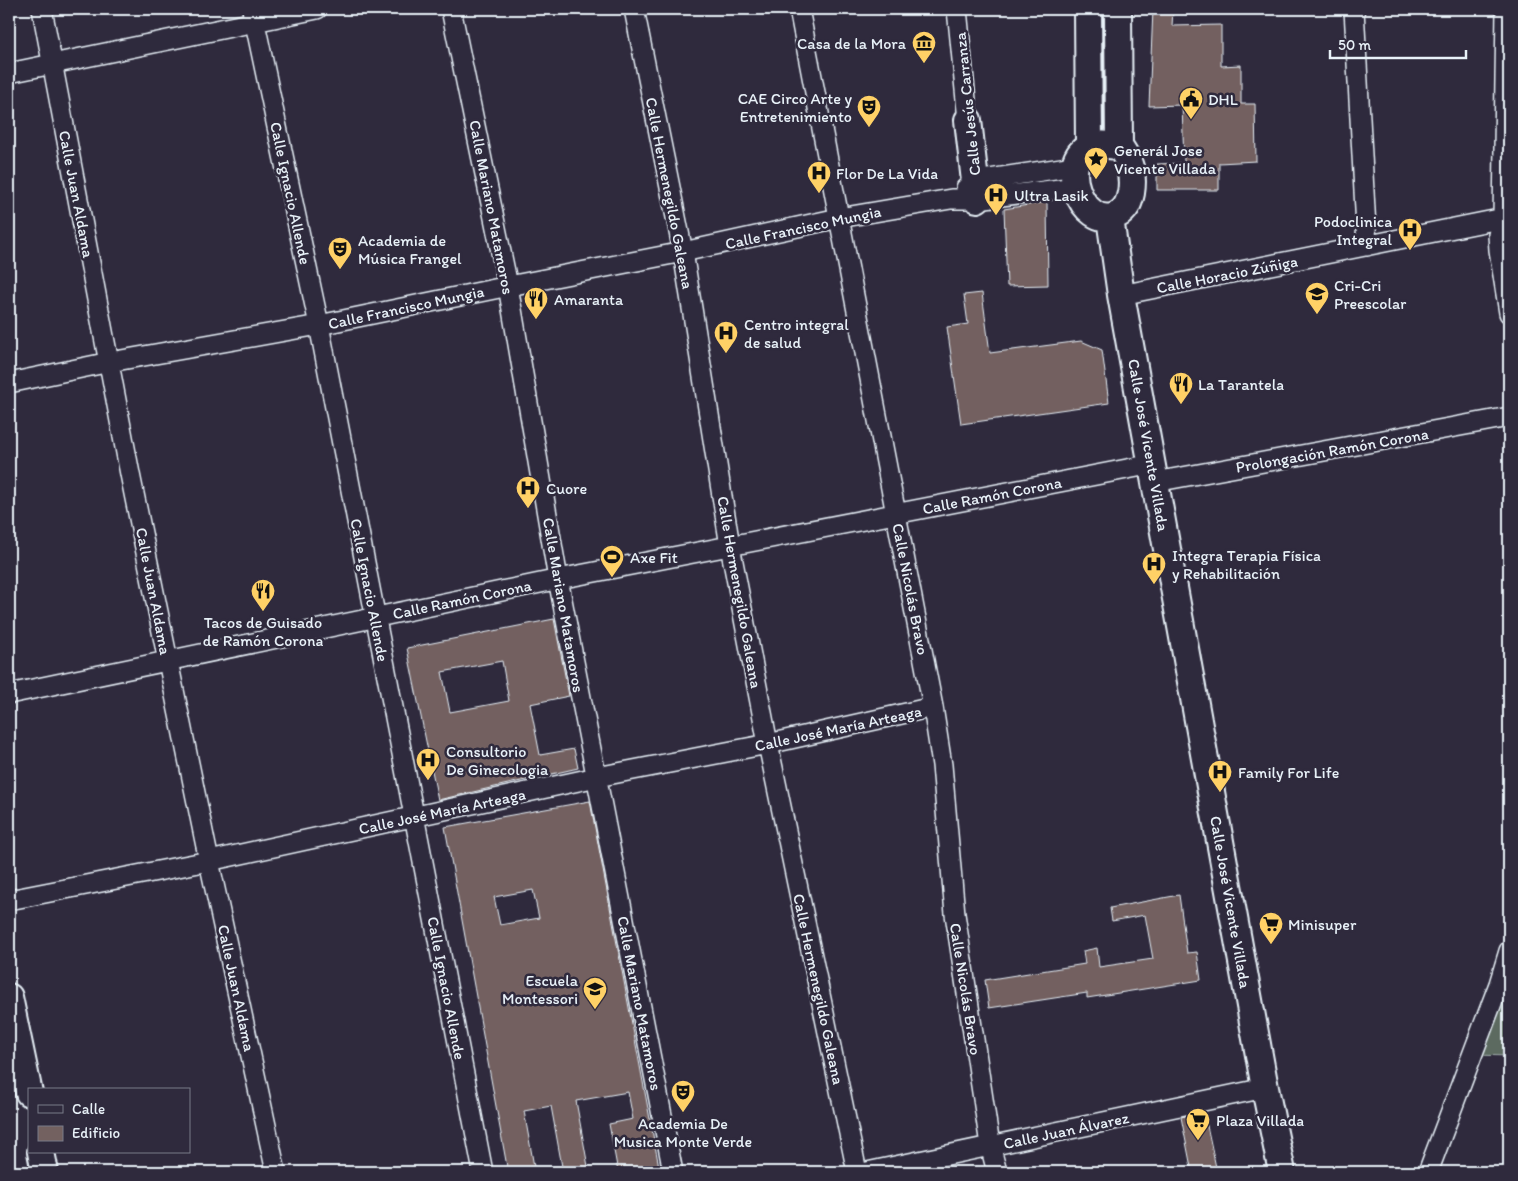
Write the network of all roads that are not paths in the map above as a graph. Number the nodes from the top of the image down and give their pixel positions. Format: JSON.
{"nodes":[{"id":1,"x":42,"y":9,"type":"edge"},
{"id":2,"x":317,"y":9,"type":"edge"},
{"id":3,"x":450,"y":9,"type":"edge"},
{"id":4,"x":634,"y":9,"type":"edge"},
{"id":5,"x":799,"y":9,"type":"edge"},
{"id":6,"x":957,"y":9,"type":"edge"},
{"id":7,"x":1088,"y":9,"type":"edge"},
{"id":8,"x":1118,"y":9,"type":"edge"},
{"id":9,"x":1354,"y":9,"type":"edge"},
{"id":10,"x":1506,"y":9,"type":"edge"},
{"id":11,"x":253,"y":15,"type":"edge"},
{"id":12,"x":52,"y":64,"type":"junction"},
{"id":13,"x":9,"y":73,"type":"edge"},
{"id":14,"x":968,"y":120,"type":"joint"},
{"id":15,"x":1119,"y":146,"type":"junction"},
{"id":16,"x":1079,"y":166,"type":"junction"},
{"id":17,"x":977,"y":190,"type":"junction"},
{"id":18,"x":1506,"y":217,"type":"edge"},
{"id":19,"x":839,"y":218,"type":"junction"},
{"id":20,"x":1110,"y":218,"type":"junction"},
{"id":21,"x":1367,"y":246,"type":"junction"},
{"id":22,"x":683,"y":252,"type":"junction"},
{"id":23,"x":508,"y":286,"type":"junction"},
{"id":24,"x":1121,"y":295,"type":"junction"},
{"id":25,"x":1509,"y":313,"type":"edge"},
{"id":26,"x":319,"y":325,"type":"junction"},
{"id":27,"x":110,"y":362,"type":"junction"},
{"id":28,"x":9,"y":383,"type":"edge"},
{"id":29,"x":1509,"y":417,"type":"edge"},
{"id":30,"x":1154,"y":473,"type":"junction"},
{"id":31,"x":897,"y":514,"type":"junction"},
{"id":32,"x":730,"y":546,"type":"junction"},
{"id":33,"x":558,"y":579,"type":"junction"},
{"id":34,"x":376,"y":617,"type":"junction"},
{"id":35,"x":168,"y":660,"type":"junction"},
{"id":36,"x":9,"y":694,"type":"edge"},
{"id":37,"x":934,"y":707,"type":"junction"},
{"id":38,"x":768,"y":744,"type":"junction"},
{"id":39,"x":597,"y":777,"type":"junction"},
{"id":40,"x":414,"y":816,"type":"junction"},
{"id":41,"x":209,"y":861,"type":"junction"},
{"id":42,"x":9,"y":900,"type":"edge"},
{"id":43,"x":1509,"y":951,"type":"edge"},
{"id":44,"x":9,"y":997,"type":"edge"},
{"id":45,"x":28,"y":1088,"type":"edge"},
{"id":46,"x":1265,"y":1088,"type":"junction"},
{"id":47,"x":990,"y":1146,"type":"junction"},
{"id":48,"x":41,"y":1154,"type":"edge"},
{"id":49,"x":45,"y":1172,"type":"edge"},
{"id":50,"x":276,"y":1172,"type":"edge"},
{"id":51,"x":483,"y":1172,"type":"edge"},
{"id":52,"x":673,"y":1172,"type":"edge"},
{"id":53,"x":857,"y":1172,"type":"edge"},
{"id":54,"x":867,"y":1172,"type":"edge"},
{"id":55,"x":997,"y":1172,"type":"edge"},
{"id":56,"x":1282,"y":1172,"type":"edge"},
{"id":57,"x":1428,"y":1172,"type":"edge"}],
"edges":[{"from":1,"to":12,"type":"street","name":"Calle Juan Aldama"},
{"from":2,"to":11,"type":"street"},
{"from":3,"to":23,"type":"street","name":"Calle Mariano Matamoros"},
{"from":4,"to":22,"type":"street","name":"Calle Hermenegildo Galeana"},
{"from":5,"to":19,"type":"street","name":"Calle Nicolás Bravo"},
{"from":6,"to":14,"type":"street","name":"Calle Jesús Carranza"},
{"from":7,"to":16,"type":"main road"},
{"from":8,"to":15,"type":"main road"},
{"from":9,"to":21,"type":"street"},
{"from":10,"to":18,"type":"street"},
{"from":11,"to":12,"type":"street"},
{"from":11,"to":26,"type":"street","name":"Calle Ignacio Allende"},
{"from":12,"to":13,"type":"street"},
{"from":12,"to":27,"type":"street","name":"Calle Juan Aldama"},
{"from":14,"to":17,"type":"main road","name":"Calle Jesús Carranza"},
{"from":15,"to":16,"type":"main road"},
{"from":15,"to":20,"type":"main road"},
{"from":16,"to":17,"type":"street","name":"Calle Francisco Mungia"},
{"from":16,"to":20,"type":"main road"},
{"from":17,"to":19,"type":"street","name":"Calle Francisco Mungia"},
{"from":18,"to":21,"type":"street","name":"Calle Horacio Zúñiga"},
{"from":18,"to":25,"type":"street"},
{"from":19,"to":22,"type":"street","name":"Calle Francisco Mungia"},
{"from":19,"to":31,"type":"street","name":"Calle Nicolás Bravo"},
{"from":20,"to":24,"type":"main road","name":"Calle José Vicente Villada"},
{"from":21,"to":24,"type":"street","name":"Calle Horacio Zúñiga"},
{"from":22,"to":23,"type":"street","name":"Calle Francisco Mungia"},
{"from":22,"to":32,"type":"street","name":"Calle Hermenegildo Galeana"},
{"from":23,"to":26,"type":"street","name":"Calle Francisco Mungia"},
{"from":23,"to":33,"type":"street","name":"Calle Mariano Matamoros"},
{"from":24,"to":30,"type":"main road","name":"Calle José Vicente Villada"},
{"from":26,"to":27,"type":"street","name":"Calle Francisco Mungia"},
{"from":26,"to":34,"type":"street","name":"Calle Ignacio Allende"},
{"from":27,"to":28,"type":"street","name":"Calle Francisco Mungia"},
{"from":27,"to":35,"type":"street","name":"Calle Juan Aldama"},
{"from":29,"to":30,"type":"street","name":"Prolongación Ramón Corona"},
{"from":30,"to":31,"type":"street","name":"Calle Ramón Corona"},
{"from":30,"to":46,"type":"main road","name":"Calle José Vicente Villada"},
{"from":31,"to":32,"type":"street","name":"Calle Ramón Corona"},
{"from":31,"to":37,"type":"street","name":"Calle Nicolás Bravo"},
{"from":32,"to":33,"type":"street","name":"Calle Ramón Corona"},
{"from":32,"to":38,"type":"street","name":"Calle Hermenegildo Galeana"},
{"from":33,"to":34,"type":"street","name":"Calle Ramón Corona"},
{"from":33,"to":39,"type":"street","name":"Calle Mariano Matamoros"},
{"from":34,"to":35,"type":"street","name":"Calle Ramón Corona"},
{"from":34,"to":40,"type":"street","name":"Calle Ignacio Allende"},
{"from":35,"to":36,"type":"street","name":"Calle Ramón Corona"},
{"from":35,"to":41,"type":"street","name":"Calle Juan Aldama"},
{"from":37,"to":38,"type":"street","name":"Calle José María Arteaga"},
{"from":37,"to":47,"type":"street","name":"Calle Nicolás Bravo"},
{"from":38,"to":39,"type":"street","name":"Calle José María Arteaga"},
{"from":38,"to":53,"type":"street","name":"Calle Hermenegildo Galeana"},
{"from":39,"to":40,"type":"street","name":"Calle José María Arteaga"},
{"from":39,"to":52,"type":"street","name":"Calle Mariano Matamoros"},
{"from":40,"to":41,"type":"street","name":"Calle José María Arteaga"},
{"from":40,"to":51,"type":"street","name":"Calle Ignacio Allende"},
{"from":41,"to":42,"type":"street","name":"Calle José María Arteaga"},
{"from":41,"to":50,"type":"street","name":"Calle Juan Aldama"},
{"from":43,"to":57,"type":"street"},
{"from":44,"to":45,"type":"main road"},
{"from":46,"to":47,"type":"street","name":"Calle Juan Álvarez"},
{"from":46,"to":56,"type":"main road","name":"Calle José Vicente Villada"},
{"from":47,"to":54,"type":"street","name":"Calle Juan Álvarez"},
{"from":47,"to":55,"type":"street","name":"Calle Nicolás Bravo"},
{"from":48,"to":49,"type":"main road"}]}
